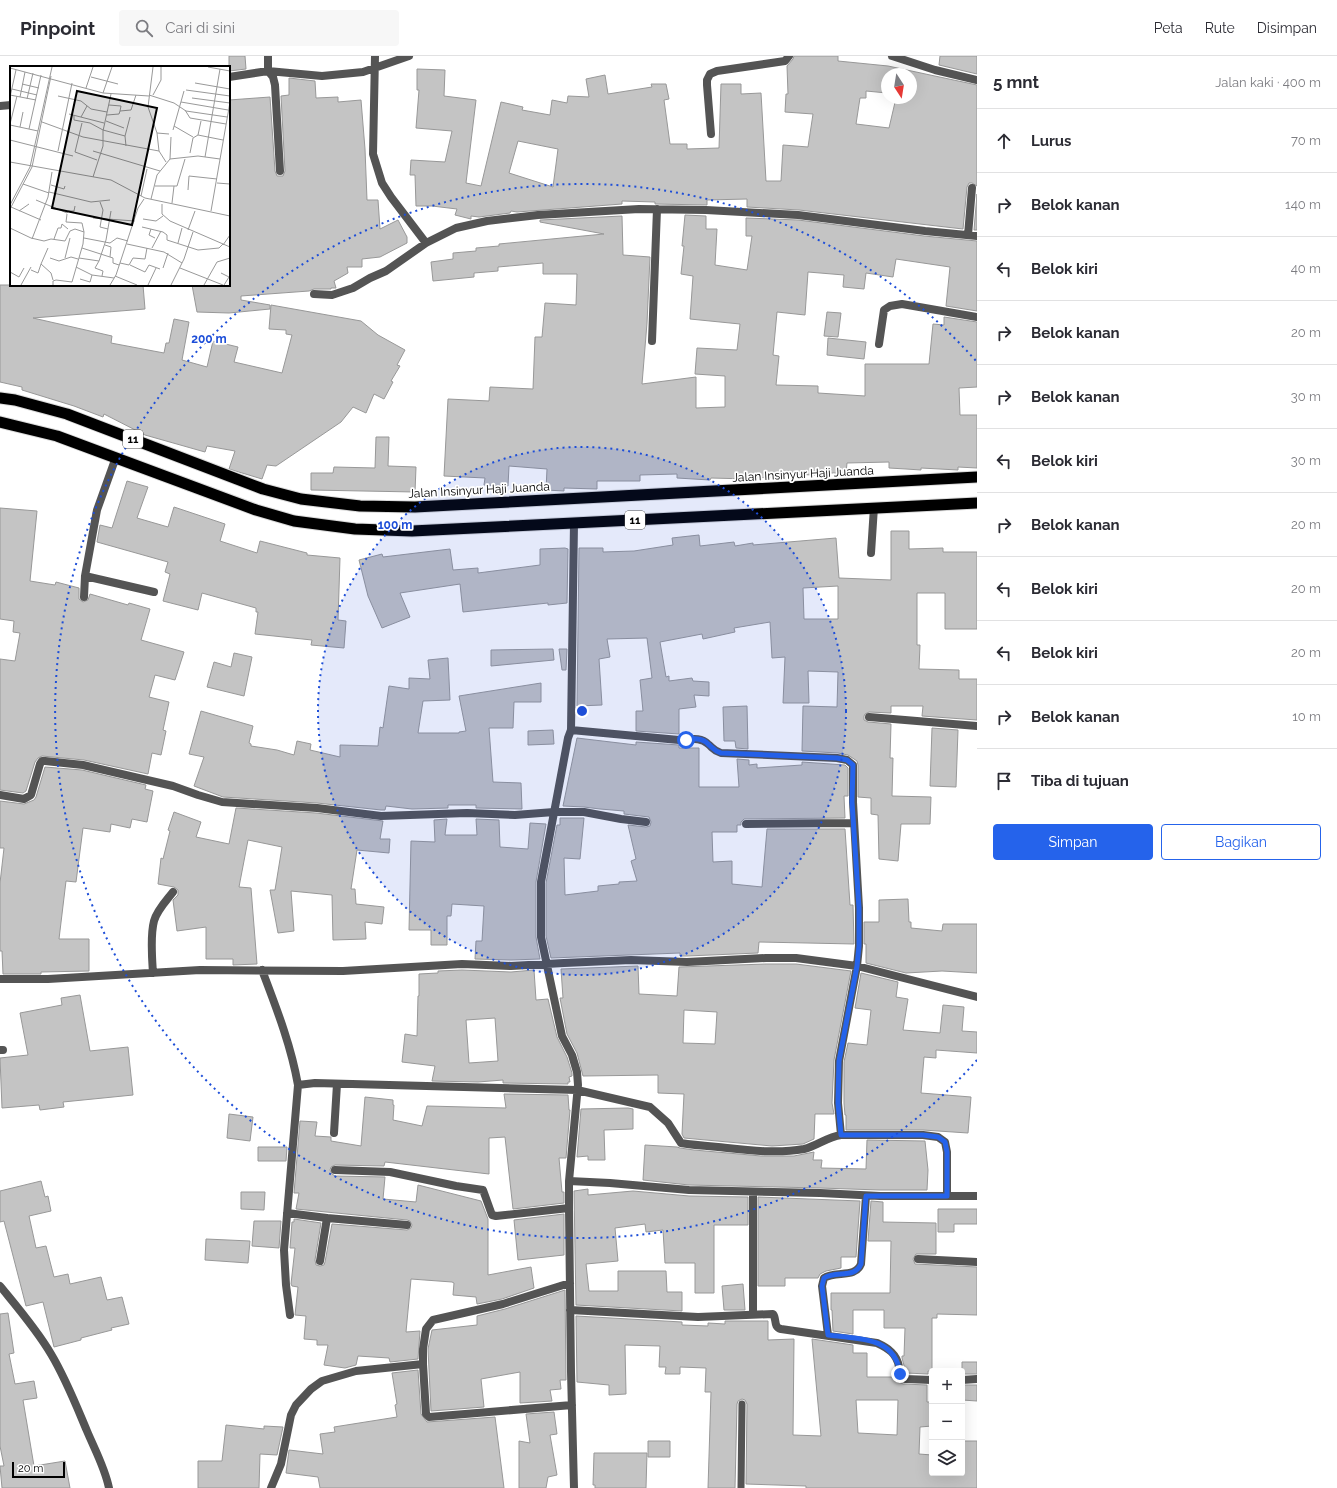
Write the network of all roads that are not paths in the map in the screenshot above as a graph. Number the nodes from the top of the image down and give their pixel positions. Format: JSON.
{"nodes":[{"id":1,"x":268,"y":56,"type":"edge"},
{"id":2,"x":375,"y":56,"type":"edge"},
{"id":3,"x":409,"y":56,"type":"edge"},
{"id":4,"x":788,"y":56,"type":"edge"},
{"id":5,"x":892,"y":56,"type":"edge"},
{"id":6,"x":375,"y":69,"type":"junction"},
{"id":7,"x":268,"y":71,"type":"junction"},
{"id":8,"x":230,"y":77,"type":"edge"},
{"id":9,"x":977,"y":80,"type":"edge"},
{"id":10,"x":10,"y":105,"type":"edge"},
{"id":11,"x":0,"y":106,"type":"edge"},
{"id":12,"x":711,"y":134,"type":"dead end"},
{"id":13,"x":280,"y":171,"type":"dead end"},
{"id":14,"x":972,"y":188,"type":"dead end"},
{"id":15,"x":658,"y":209,"type":"junction"},
{"id":16,"x":968,"y":235,"type":"junction"},
{"id":17,"x":977,"y":236,"type":"edge"},
{"id":18,"x":426,"y":243,"type":"junction"},
{"id":19,"x":314,"y":294,"type":"dead end"},
{"id":20,"x":977,"y":317,"type":"edge"},
{"id":21,"x":652,"y":341,"type":"dead end"},
{"id":22,"x":880,"y":344,"type":"dead end"},
{"id":23,"x":0,"y":398,"type":"edge"},
{"id":24,"x":0,"y":422,"type":"edge"},
{"id":25,"x":116,"y":457,"type":"junction"},
{"id":26,"x":977,"y":477,"type":"edge"},
{"id":27,"x":977,"y":503,"type":"edge"},
{"id":28,"x":874,"y":507,"type":"junction"},
{"id":29,"x":574,"y":523,"type":"junction"},
{"id":30,"x":871,"y":553,"type":"dead end"},
{"id":31,"x":85,"y":576,"type":"junction"},
{"id":32,"x":154,"y":592,"type":"dead end"},
{"id":33,"x":84,"y":597,"type":"dead end"},
{"id":34,"x":869,"y":717,"type":"dead end"},
{"id":35,"x":977,"y":726,"type":"edge"},
{"id":36,"x":571,"y":730,"type":"junction"},
{"id":37,"x":0,"y":795,"type":"edge"},
{"id":38,"x":554,"y":812,"type":"junction"},
{"id":39,"x":646,"y":822,"type":"dead end"},
{"id":40,"x":853,"y":823,"type":"junction"},
{"id":41,"x":746,"y":824,"type":"dead end"},
{"id":42,"x":173,"y":892,"type":"dead end"},
{"id":43,"x":547,"y":964,"type":"junction"},
{"id":44,"x":857,"y":966,"type":"junction"},
{"id":45,"x":262,"y":970,"type":"junction"},
{"id":46,"x":153,"y":973,"type":"junction"},
{"id":47,"x":0,"y":979,"type":"edge"},
{"id":48,"x":977,"y":997,"type":"edge"},
{"id":49,"x":337,"y":1084,"type":"junction"},
{"id":50,"x":298,"y":1085,"type":"junction"},
{"id":51,"x":577,"y":1090,"type":"junction"},
{"id":52,"x":334,"y":1133,"type":"dead end"},
{"id":53,"x":841,"y":1135,"type":"junction"},
{"id":54,"x":335,"y":1170,"type":"dead end"},
{"id":55,"x":569,"y":1181,"type":"junction"},
{"id":56,"x":753,"y":1192,"type":"junction"},
{"id":57,"x":866,"y":1196,"type":"junction"},
{"id":58,"x":947,"y":1196,"type":"junction"},
{"id":59,"x":977,"y":1196,"type":"edge"},
{"id":60,"x":569,"y":1208,"type":"junction"},
{"id":61,"x":287,"y":1213,"type":"junction"},
{"id":62,"x":327,"y":1218,"type":"junction"},
{"id":63,"x":408,"y":1225,"type":"dead end"},
{"id":64,"x":918,"y":1258,"type":"dead end"},
{"id":65,"x":320,"y":1262,"type":"dead end"},
{"id":66,"x":977,"y":1262,"type":"edge"},
{"id":67,"x":570,"y":1283,"type":"junction"},
{"id":68,"x":0,"y":1286,"type":"edge"},
{"id":69,"x":570,"y":1310,"type":"junction"},
{"id":70,"x":753,"y":1314,"type":"junction"},
{"id":71,"x":290,"y":1315,"type":"dead end"},
{"id":72,"x":828,"y":1335,"type":"junction"},
{"id":73,"x":422,"y":1364,"type":"junction"},
{"id":74,"x":977,"y":1379,"type":"edge"},
{"id":75,"x":929,"y":1380,"type":"edge"},
{"id":76,"x":965,"y":1380,"type":"edge"},
{"id":77,"x":742,"y":1404,"type":"dead end"},
{"id":78,"x":572,"y":1405,"type":"junction"},
{"id":79,"x":109,"y":1488,"type":"edge"},
{"id":80,"x":270,"y":1488,"type":"edge"},
{"id":81,"x":574,"y":1488,"type":"edge"},
{"id":82,"x":741,"y":1488,"type":"edge"}],
"edges":[{"from":1,"to":7,"type":"street"},
{"from":2,"to":6,"type":"street"},
{"from":3,"to":6,"type":"street"},
{"from":4,"to":12,"type":"street"},
{"from":5,"to":9,"type":"street"},
{"from":6,"to":7,"type":"street"},
{"from":6,"to":18,"type":"street"},
{"from":7,"to":8,"type":"street"},
{"from":7,"to":13,"type":"street"},
{"from":10,"to":11,"type":"street"},
{"from":14,"to":16,"type":"street"},
{"from":15,"to":16,"type":"street"},
{"from":15,"to":18,"type":"street"},
{"from":15,"to":21,"type":"street"},
{"from":16,"to":17,"type":"street"},
{"from":18,"to":19,"type":"street"},
{"from":20,"to":22,"type":"street"},
{"from":23,"to":26,"type":"highway","name":"Jalan Insinyur Haji Juanda","number":"11"},
{"from":24,"to":25,"type":"highway","number":"11"},
{"from":25,"to":29,"type":"highway","number":"11"},
{"from":25,"to":31,"type":"street"},
{"from":27,"to":28,"type":"highway","number":"11"},
{"from":28,"to":29,"type":"highway","number":"11"},
{"from":28,"to":30,"type":"street"},
{"from":29,"to":36,"type":"street"},
{"from":31,"to":32,"type":"street"},
{"from":31,"to":33,"type":"street"},
{"from":34,"to":35,"type":"street"},
{"from":36,"to":38,"type":"street"},
{"from":36,"to":40,"type":"street"},
{"from":37,"to":38,"type":"street"},
{"from":38,"to":39,"type":"street"},
{"from":38,"to":43,"type":"street"},
{"from":40,"to":41,"type":"street"},
{"from":40,"to":44,"type":"street"},
{"from":42,"to":46,"type":"street"},
{"from":43,"to":44,"type":"street"},
{"from":43,"to":45,"type":"street"},
{"from":43,"to":51,"type":"street"},
{"from":44,"to":48,"type":"street"},
{"from":44,"to":53,"type":"street"},
{"from":45,"to":46,"type":"street"},
{"from":45,"to":50,"type":"street"},
{"from":46,"to":47,"type":"street"},
{"from":49,"to":50,"type":"street"},
{"from":49,"to":51,"type":"street"},
{"from":49,"to":52,"type":"street"},
{"from":50,"to":61,"type":"street"},
{"from":51,"to":53,"type":"street"},
{"from":51,"to":55,"type":"street"},
{"from":53,"to":58,"type":"street"},
{"from":54,"to":60,"type":"street"},
{"from":55,"to":56,"type":"street"},
{"from":55,"to":60,"type":"street"},
{"from":56,"to":57,"type":"street"},
{"from":56,"to":70,"type":"street"},
{"from":57,"to":58,"type":"street"},
{"from":57,"to":72,"type":"street"},
{"from":58,"to":59,"type":"street"},
{"from":60,"to":67,"type":"street"},
{"from":61,"to":62,"type":"street"},
{"from":61,"to":71,"type":"street"},
{"from":62,"to":63,"type":"street"},
{"from":62,"to":65,"type":"street"},
{"from":64,"to":66,"type":"street"},
{"from":67,"to":69,"type":"street"},
{"from":67,"to":73,"type":"street"},
{"from":68,"to":79,"type":"street"},
{"from":69,"to":70,"type":"street"},
{"from":69,"to":78,"type":"street"},
{"from":70,"to":72,"type":"street"},
{"from":72,"to":75,"type":"street"},
{"from":73,"to":78,"type":"street"},
{"from":73,"to":80,"type":"street"},
{"from":74,"to":76,"type":"street"},
{"from":77,"to":82,"type":"lane"},
{"from":78,"to":81,"type":"street"}]}
